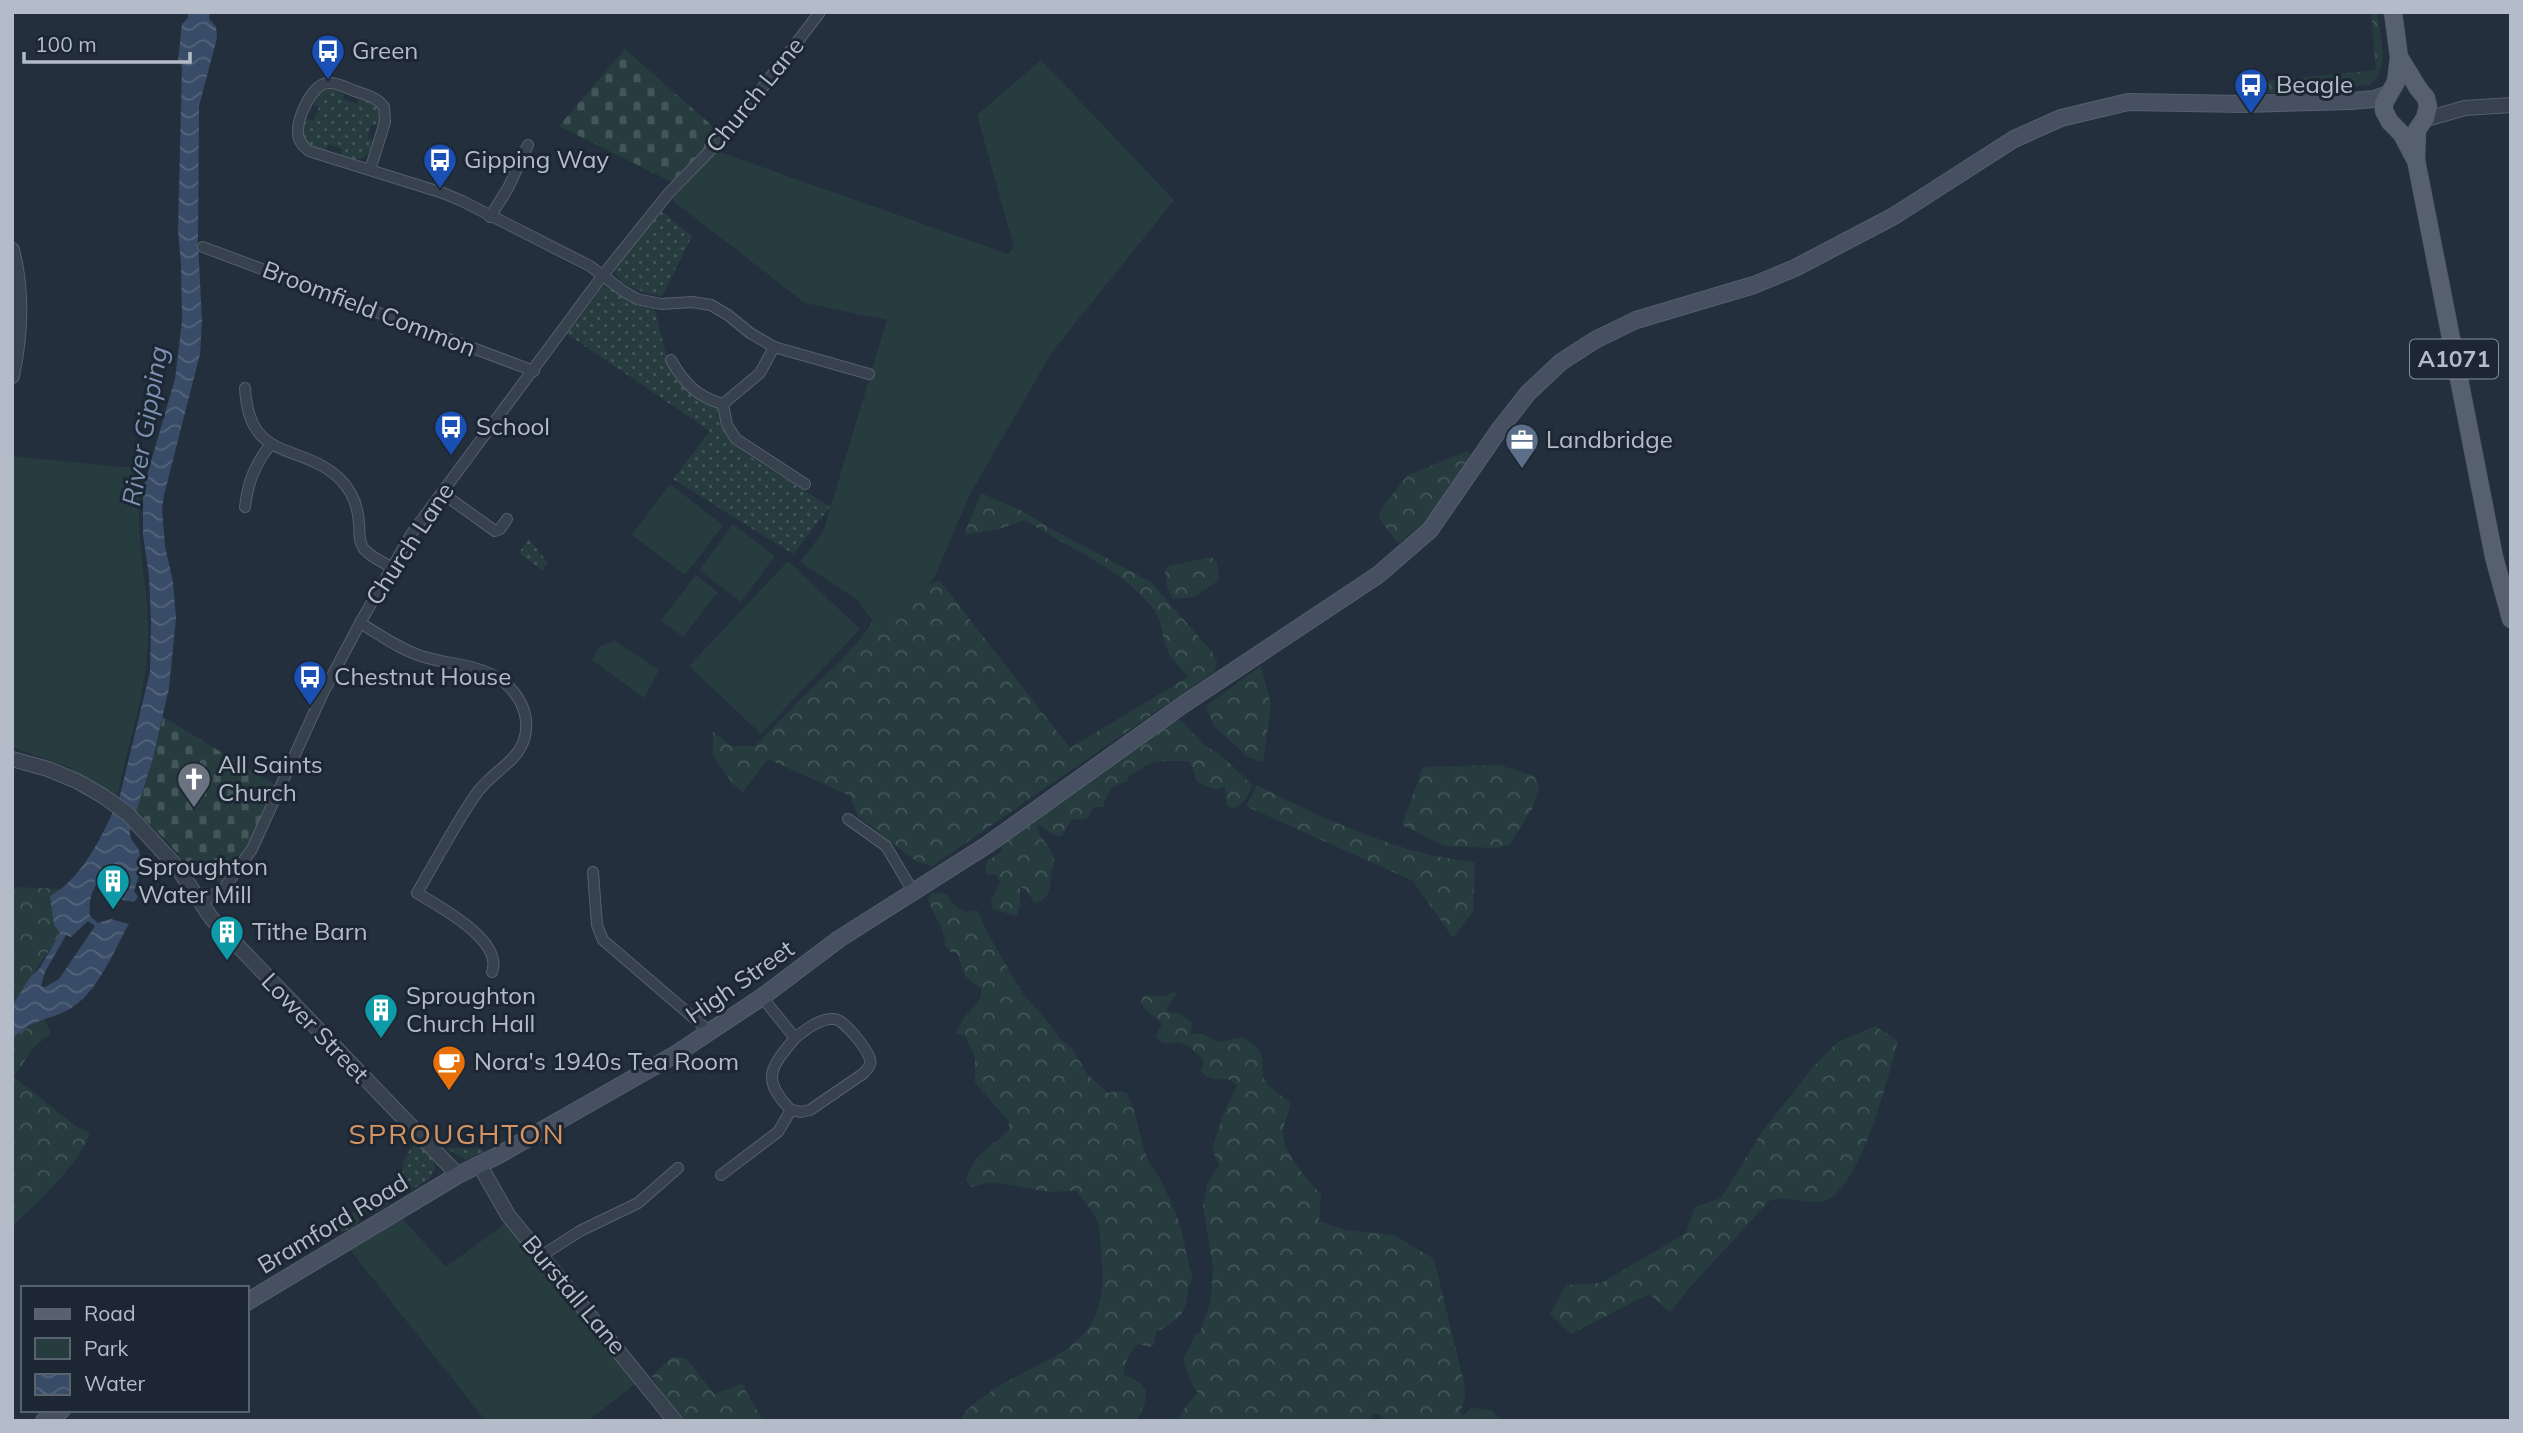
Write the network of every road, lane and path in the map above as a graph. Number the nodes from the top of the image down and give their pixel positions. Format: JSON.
{"nodes":[{"id":1,"x":820,"y":12,"type":"edge"},
{"id":2,"x":2393,"y":12,"type":"edge"},
{"id":3,"x":2399,"y":57,"type":"junction"},
{"id":4,"x":2391,"y":91,"type":"junction"},
{"id":5,"x":2422,"y":93,"type":"junction"},
{"id":6,"x":2351,"y":101,"type":"junction"},
{"id":7,"x":2511,"y":105,"type":"edge"},
{"id":8,"x":2465,"y":108,"type":"junction"},
{"id":9,"x":2392,"y":122,"type":"junction"},
{"id":10,"x":2421,"y":122,"type":"junction"},
{"id":11,"x":528,"y":145,"type":"dead end"},
{"id":12,"x":2416,"y":160,"type":"junction"},
{"id":13,"x":370,"y":170,"type":"junction"},
{"id":14,"x":490,"y":216,"type":"junction"},
{"id":15,"x":203,"y":247,"type":"dead end"},
{"id":16,"x":12,"y":250,"type":"edge"},
{"id":17,"x":603,"y":275,"type":"junction"},
{"id":18,"x":774,"y":346,"type":"junction"},
{"id":19,"x":671,"y":360,"type":"dead end"},
{"id":20,"x":534,"y":371,"type":"junction"},
{"id":21,"x":869,"y":374,"type":"dead end"},
{"id":22,"x":12,"y":376,"type":"edge"},
{"id":23,"x":245,"y":388,"type":"dead end"},
{"id":24,"x":723,"y":404,"type":"junction"},
{"id":25,"x":270,"y":444,"type":"junction"},
{"id":26,"x":805,"y":484,"type":"dead end"},
{"id":27,"x":442,"y":493,"type":"junction"},
{"id":28,"x":245,"y":507,"type":"dead end"},
{"id":29,"x":507,"y":519,"type":"dead end"},
{"id":30,"x":391,"y":567,"type":"junction"},
{"id":31,"x":2511,"y":619,"type":"edge"},
{"id":32,"x":360,"y":623,"type":"junction"},
{"id":33,"x":12,"y":760,"type":"edge"},
{"id":34,"x":848,"y":819,"type":"dead end"},
{"id":35,"x":593,"y":872,"type":"dead end"},
{"id":36,"x":914,"y":893,"type":"junction"},
{"id":37,"x":201,"y":903,"type":"junction"},
{"id":38,"x":492,"y":972,"type":"dead end"},
{"id":39,"x":762,"y":997,"type":"junction"},
{"id":40,"x":710,"y":1032,"type":"junction"},
{"id":41,"x":795,"y":1038,"type":"junction"},
{"id":42,"x":791,"y":1110,"type":"junction"},
{"id":43,"x":479,"y":1164,"type":"junction"},
{"id":44,"x":678,"y":1168,"type":"dead end"},
{"id":45,"x":458,"y":1175,"type":"junction"},
{"id":46,"x":720,"y":1175,"type":"dead end"},
{"id":47,"x":541,"y":1256,"type":"junction"},
{"id":48,"x":248,"y":1301,"type":"edge"},
{"id":49,"x":675,"y":1421,"type":"edge"}],
"edges":[{"from":1,"to":17,"type":"street","name":"Church Lane"},
{"from":2,"to":3,"type":"main road"},
{"from":3,"to":4,"type":"main road"},
{"from":3,"to":5,"type":"main road"},
{"from":4,"to":5,"type":"main road"},
{"from":4,"to":6,"type":"main road","name":"High Street"},
{"from":4,"to":9,"type":"main road"},
{"from":5,"to":8,"type":"street"},
{"from":5,"to":10,"type":"main road"},
{"from":6,"to":9,"type":"main road"},
{"from":6,"to":36,"type":"main road","name":"High Street"},
{"from":7,"to":8,"type":"street"},
{"from":8,"to":10,"type":"street"},
{"from":9,"to":10,"type":"main road"},
{"from":9,"to":12,"type":"main road","number":"A1071"},
{"from":10,"to":12,"type":"main road","number":"A1071"},
{"from":11,"to":14,"type":"street"},
{"from":12,"to":31,"type":"main road","number":"A1071"},
{"from":13,"to":13,"type":"street"},
{"from":13,"to":14,"type":"street"},
{"from":14,"to":17,"type":"street"},
{"from":15,"to":20,"type":"street","name":"Broomfield Common"},
{"from":16,"to":22,"type":"street"},
{"from":17,"to":18,"type":"street"},
{"from":17,"to":20,"type":"street","name":"Church Lane"},
{"from":18,"to":21,"type":"street"},
{"from":18,"to":24,"type":"street"},
{"from":19,"to":24,"type":"street"},
{"from":20,"to":27,"type":"street","name":"Church Lane"},
{"from":23,"to":25,"type":"street"},
{"from":24,"to":26,"type":"street"},
{"from":25,"to":28,"type":"street"},
{"from":25,"to":30,"type":"street"},
{"from":27,"to":29,"type":"street"},
{"from":27,"to":30,"type":"street","name":"Church Lane"},
{"from":30,"to":32,"type":"street","name":"Church Lane"},
{"from":32,"to":37,"type":"street","name":"Church Lane"},
{"from":32,"to":38,"type":"street"},
{"from":33,"to":37,"type":"street","name":"Lower Street"},
{"from":34,"to":36,"type":"street"},
{"from":35,"to":40,"type":"street"},
{"from":36,"to":39,"type":"main road","name":"High Street"},
{"from":37,"to":45,"type":"street","name":"Lower Street"},
{"from":39,"to":40,"type":"main road","name":"High Street"},
{"from":39,"to":41,"type":"street"},
{"from":40,"to":43,"type":"main road","name":"High Street"},
{"from":41,"to":42,"type":"street"},
{"from":41,"to":42,"type":"street"},
{"from":42,"to":46,"type":"street"},
{"from":43,"to":45,"type":"main road","name":"Bramford Road"},
{"from":43,"to":47,"type":"street","name":"Burstall Lane"},
{"from":44,"to":47,"type":"street"},
{"from":45,"to":48,"type":"main road","name":"Bramford Road"},
{"from":47,"to":49,"type":"street","name":"Burstall Lane"}]}
